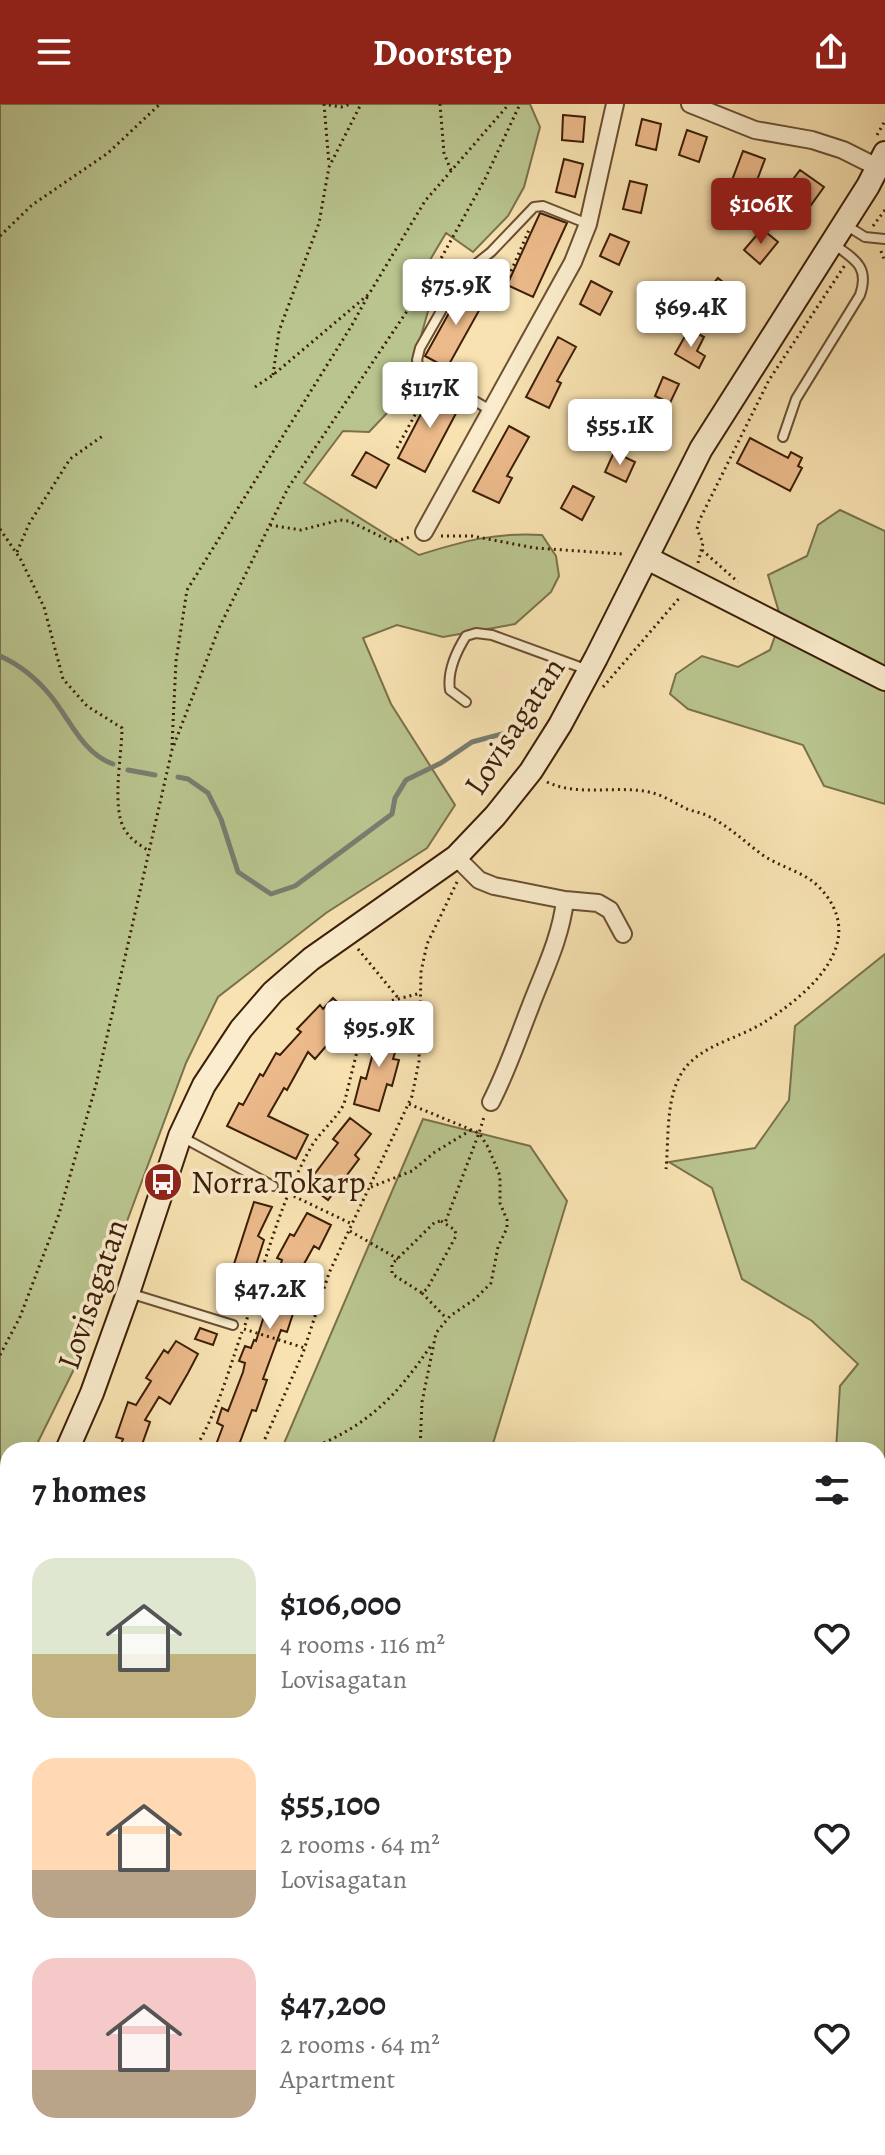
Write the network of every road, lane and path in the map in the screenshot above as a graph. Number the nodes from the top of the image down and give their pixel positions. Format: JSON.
{"nodes":[{"id":1,"x":160,"y":104,"type":"edge"},
{"id":2,"x":324,"y":104,"type":"edge"},
{"id":3,"x":351,"y":104,"type":"edge"},
{"id":4,"x":361,"y":104,"type":"edge"},
{"id":5,"x":440,"y":104,"type":"edge"},
{"id":6,"x":509,"y":104,"type":"edge"},
{"id":7,"x":520,"y":104,"type":"edge"},
{"id":8,"x":615,"y":104,"type":"edge"},
{"id":9,"x":690,"y":104,"type":"edge"},
{"id":10,"x":882,"y":164,"type":"edge"},
{"id":11,"x":329,"y":167,"type":"junction"},
{"id":12,"x":452,"y":173,"type":"junction"},
{"id":13,"x":540,"y":206,"type":"junction"},
{"id":14,"x":885,"y":210,"type":"edge"},
{"id":15,"x":588,"y":224,"type":"junction"},
{"id":16,"x":838,"y":234,"type":"junction"},
{"id":17,"x":0,"y":236,"type":"edge"},
{"id":18,"x":865,"y":237,"type":"junction"},
{"id":19,"x":885,"y":239,"type":"edge"},
{"id":20,"x":851,"y":256,"type":"junction"},
{"id":21,"x":463,"y":274,"type":"junction"},
{"id":22,"x":369,"y":294,"type":"junction"},
{"id":23,"x":273,"y":375,"type":"junction"},
{"id":24,"x":435,"y":379,"type":"junction"},
{"id":25,"x":255,"y":387,"type":"dead end"},
{"id":26,"x":491,"y":411,"type":"junction"},
{"id":27,"x":104,"y":435,"type":"dead end"},
{"id":28,"x":783,"y":437,"type":"dead end"},
{"id":29,"x":397,"y":448,"type":"dead end"},
{"id":30,"x":270,"y":525,"type":"junction"},
{"id":31,"x":0,"y":529,"type":"edge"},
{"id":32,"x":424,"y":532,"type":"junction"},
{"id":33,"x":17,"y":552,"type":"junction"},
{"id":34,"x":622,"y":554,"type":"dead end"},
{"id":35,"x":647,"y":558,"type":"junction"},
{"id":36,"x":698,"y":565,"type":"dead end"},
{"id":37,"x":589,"y":671,"type":"junction"},
{"id":38,"x":885,"y":679,"type":"edge"},
{"id":39,"x":466,"y":702,"type":"dead end"},
{"id":40,"x":172,"y":750,"type":"junction"},
{"id":41,"x":531,"y":771,"type":"junction"},
{"id":42,"x":149,"y":851,"type":"junction"},
{"id":43,"x":461,"y":862,"type":"junction"},
{"id":44,"x":565,"y":900,"type":"junction"},
{"id":45,"x":349,"y":932,"type":"junction"},
{"id":46,"x":623,"y":934,"type":"dead end"},
{"id":47,"x":421,"y":993,"type":"junction"},
{"id":48,"x":399,"y":999,"type":"junction"},
{"id":49,"x":491,"y":1102,"type":"joint"},
{"id":50,"x":408,"y":1104,"type":"junction"},
{"id":51,"x":471,"y":1130,"type":"junction"},
{"id":52,"x":479,"y":1133,"type":"junction"},
{"id":53,"x":180,"y":1136,"type":"junction"},
{"id":54,"x":666,"y":1169,"type":"dead end"},
{"id":55,"x":273,"y":1186,"type":"joint"},
{"id":56,"x":371,"y":1187,"type":"junction"},
{"id":57,"x":290,"y":1194,"type":"junction"},
{"id":58,"x":445,"y":1223,"type":"junction"},
{"id":59,"x":353,"y":1224,"type":"junction"},
{"id":60,"x":350,"y":1231,"type":"junction"},
{"id":61,"x":398,"y":1259,"type":"junction"},
{"id":62,"x":128,"y":1293,"type":"junction"},
{"id":63,"x":422,"y":1293,"type":"junction"},
{"id":64,"x":447,"y":1319,"type":"junction"},
{"id":65,"x":233,"y":1325,"type":"joint"},
{"id":66,"x":243,"y":1329,"type":"junction"},
{"id":67,"x":433,"y":1344,"type":"junction"},
{"id":68,"x":305,"y":1348,"type":"junction"},
{"id":69,"x":0,"y":1355,"type":"edge"},
{"id":70,"x":71,"y":1442,"type":"edge"},
{"id":71,"x":199,"y":1442,"type":"edge"},
{"id":72,"x":264,"y":1442,"type":"edge"},
{"id":73,"x":328,"y":1442,"type":"edge"},
{"id":74,"x":420,"y":1442,"type":"edge"}],
"edges":[{"from":1,"to":17,"type":"path"},
{"from":2,"to":3,"type":"path"},
{"from":2,"to":11,"type":"path"},
{"from":4,"to":11,"type":"path"},
{"from":5,"to":12,"type":"path"},
{"from":6,"to":12,"type":"path"},
{"from":7,"to":30,"type":"path"},
{"from":8,"to":15,"type":"street"},
{"from":9,"to":10,"type":"street"},
{"from":10,"to":16,"type":"street","name":"Lovisagatan"},
{"from":11,"to":23,"type":"path"},
{"from":12,"to":22,"type":"path"},
{"from":13,"to":15,"type":"lane"},
{"from":13,"to":21,"type":"lane"},
{"from":13,"to":21,"type":"path"},
{"from":14,"to":18,"type":"path"},
{"from":15,"to":26,"type":"street"},
{"from":16,"to":18,"type":"lane"},
{"from":16,"to":20,"type":"lane"},
{"from":16,"to":35,"type":"street","name":"Lovisagatan"},
{"from":18,"to":19,"type":"lane"},
{"from":20,"to":28,"type":"lane"},
{"from":20,"to":36,"type":"path"},
{"from":21,"to":24,"type":"lane"},
{"from":22,"to":23,"type":"path"},
{"from":22,"to":40,"type":"path"},
{"from":23,"to":25,"type":"path"},
{"from":24,"to":26,"type":"lane"},
{"from":24,"to":29,"type":"path"},
{"from":26,"to":32,"type":"street"},
{"from":27,"to":33,"type":"path"},
{"from":30,"to":32,"type":"path"},
{"from":30,"to":40,"type":"path"},
{"from":31,"to":33,"type":"path"},
{"from":32,"to":34,"type":"path"},
{"from":33,"to":42,"type":"path"},
{"from":35,"to":37,"type":"street","name":"Lovisagatan"},
{"from":35,"to":38,"type":"street"},
{"from":37,"to":39,"type":"lane"},
{"from":37,"to":41,"type":"street","name":"Lovisagatan"},
{"from":40,"to":42,"type":"path"},
{"from":41,"to":43,"type":"street","name":"Lovisagatan"},
{"from":41,"to":54,"type":"path"},
{"from":42,"to":69,"type":"path"},
{"from":43,"to":44,"type":"street"},
{"from":43,"to":45,"type":"street","name":"Lovisagatan"},
{"from":43,"to":47,"type":"path"},
{"from":44,"to":46,"type":"street"},
{"from":44,"to":49,"type":"street"},
{"from":45,"to":48,"type":"path"},
{"from":45,"to":53,"type":"street","name":"Lovisagatan"},
{"from":47,"to":48,"type":"path"},
{"from":47,"to":50,"type":"path"},
{"from":48,"to":57,"type":"path"},
{"from":49,"to":52,"type":"path"},
{"from":50,"to":51,"type":"path"},
{"from":50,"to":56,"type":"path"},
{"from":51,"to":52,"type":"path"},
{"from":51,"to":56,"type":"path"},
{"from":52,"to":58,"type":"path"},
{"from":52,"to":64,"type":"path"},
{"from":53,"to":55,"type":"lane"},
{"from":53,"to":62,"type":"street","name":"Lovisagatan"},
{"from":55,"to":57,"type":"path"},
{"from":56,"to":59,"type":"path"},
{"from":57,"to":59,"type":"path"},
{"from":57,"to":66,"type":"path"},
{"from":58,"to":61,"type":"path"},
{"from":58,"to":63,"type":"path"},
{"from":59,"to":60,"type":"path"},
{"from":60,"to":61,"type":"path"},
{"from":60,"to":68,"type":"path"},
{"from":61,"to":63,"type":"path"},
{"from":62,"to":65,"type":"lane"},
{"from":62,"to":70,"type":"street","name":"Lovisagatan"},
{"from":63,"to":64,"type":"path"},
{"from":64,"to":67,"type":"path"},
{"from":65,"to":66,"type":"path"},
{"from":66,"to":68,"type":"path"},
{"from":66,"to":71,"type":"path"},
{"from":67,"to":73,"type":"path"},
{"from":67,"to":74,"type":"path"},
{"from":68,"to":72,"type":"path"}]}
